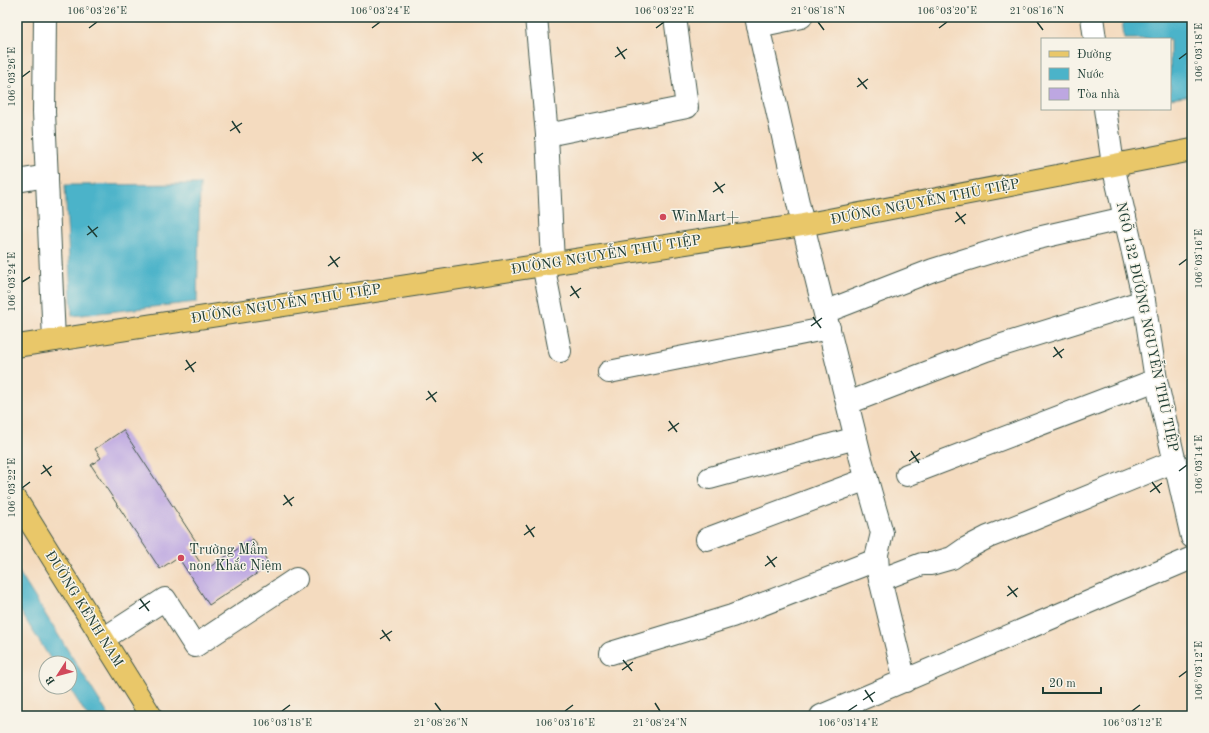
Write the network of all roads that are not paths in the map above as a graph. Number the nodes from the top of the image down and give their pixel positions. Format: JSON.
{"nodes":[{"id":1,"x":45,"y":17,"type":"edge"},
{"id":2,"x":536,"y":17,"type":"edge"},
{"id":3,"x":675,"y":17,"type":"edge"},
{"id":4,"x":801,"y":17,"type":"edge"},
{"id":5,"x":1092,"y":17,"type":"edge"},
{"id":6,"x":757,"y":22,"type":"edge"},
{"id":7,"x":1095,"y":38,"type":"edge"},
{"id":8,"x":1105,"y":110,"type":"edge"},
{"id":9,"x":547,"y":135,"type":"junction"},
{"id":10,"x":1192,"y":150,"type":"edge"},
{"id":11,"x":1113,"y":165,"type":"junction"},
{"id":12,"x":47,"y":176,"type":"junction"},
{"id":13,"x":17,"y":181,"type":"edge"},
{"id":14,"x":1125,"y":218,"type":"junction"},
{"id":15,"x":803,"y":225,"type":"junction"},
{"id":16,"x":548,"y":263,"type":"junction"},
{"id":17,"x":1144,"y":301,"type":"junction"},
{"id":18,"x":827,"y":320,"type":"junction"},
{"id":19,"x":54,"y":340,"type":"junction"},
{"id":20,"x":17,"y":346,"type":"edge"},
{"id":21,"x":560,"y":351,"type":"dead end"},
{"id":22,"x":609,"y":372,"type":"dead end"},
{"id":23,"x":1156,"y":380,"type":"junction"},
{"id":24,"x":848,"y":402,"type":"junction"},
{"id":25,"x":856,"y":438,"type":"junction"},
{"id":26,"x":1175,"y":461,"type":"junction"},
{"id":27,"x":907,"y":475,"type":"dead end"},
{"id":28,"x":710,"y":478,"type":"dead end"},
{"id":29,"x":867,"y":479,"type":"junction"},
{"id":30,"x":17,"y":501,"type":"edge"},
{"id":31,"x":1192,"y":537,"type":"edge"},
{"id":32,"x":707,"y":539,"type":"dead end"},
{"id":33,"x":1192,"y":558,"type":"edge"},
{"id":34,"x":878,"y":570,"type":"junction"},
{"id":35,"x":296,"y":579,"type":"dead end"},
{"id":36,"x":103,"y":639,"type":"junction"},
{"id":37,"x":611,"y":653,"type":"dead end"},
{"id":38,"x":905,"y":681,"type":"junction"},
{"id":39,"x":151,"y":716,"type":"edge"},
{"id":40,"x":821,"y":716,"type":"edge"}],
"edges":[{"from":1,"to":12,"type":"street"},
{"from":2,"to":9,"type":"street"},
{"from":3,"to":9,"type":"street"},
{"from":4,"to":6,"type":"street"},
{"from":5,"to":7,"type":"street"},
{"from":6,"to":15,"type":"street"},
{"from":8,"to":11,"type":"street","name":"NGÕ 132 ĐƯỜNG NGUYỄN THỦ TIỆP"},
{"from":9,"to":16,"type":"street"},
{"from":10,"to":11,"type":"main road","name":"ĐƯỜNG NGUYỄN THỦ TIỆP"},
{"from":11,"to":14,"type":"street","name":"NGÕ 132 ĐƯỜNG NGUYỄN THỦ TIỆP"},
{"from":11,"to":15,"type":"main road","name":"ĐƯỜNG NGUYỄN THỦ TIỆP"},
{"from":12,"to":13,"type":"street"},
{"from":12,"to":19,"type":"street"},
{"from":14,"to":17,"type":"street","name":"NGÕ 132 ĐƯỜNG NGUYỄN THỦ TIỆP"},
{"from":14,"to":18,"type":"street"},
{"from":15,"to":16,"type":"main road","name":"ĐƯỜNG NGUYỄN THỦ TIỆP"},
{"from":15,"to":18,"type":"street"},
{"from":16,"to":19,"type":"main road","name":"ĐƯỜNG NGUYỄN THỦ TIỆP"},
{"from":16,"to":21,"type":"street"},
{"from":17,"to":23,"type":"street","name":"NGÕ 132 ĐƯỜNG NGUYỄN THỦ TIỆP"},
{"from":17,"to":24,"type":"street"},
{"from":18,"to":22,"type":"street"},
{"from":18,"to":24,"type":"street"},
{"from":19,"to":20,"type":"main road","name":"ĐƯỜNG NGUYỄN THỦ TIỆP"},
{"from":23,"to":26,"type":"street","name":"NGÕ 132 ĐƯỜNG NGUYỄN THỦ TIỆP"},
{"from":23,"to":27,"type":"street"},
{"from":24,"to":25,"type":"street"},
{"from":25,"to":28,"type":"street"},
{"from":25,"to":29,"type":"street"},
{"from":26,"to":31,"type":"street","name":"NGÕ 132 ĐƯỜNG NGUYỄN THỦ TIỆP"},
{"from":26,"to":34,"type":"street"},
{"from":29,"to":32,"type":"street"},
{"from":29,"to":34,"type":"street"},
{"from":30,"to":36,"type":"main road","name":"ĐƯỜNG KÊNH NAM"},
{"from":33,"to":38,"type":"street"},
{"from":34,"to":37,"type":"street"},
{"from":34,"to":38,"type":"street"},
{"from":35,"to":36,"type":"street"},
{"from":36,"to":39,"type":"main road","name":"ĐƯỜNG KÊNH NAM"},
{"from":38,"to":40,"type":"street"}]}
